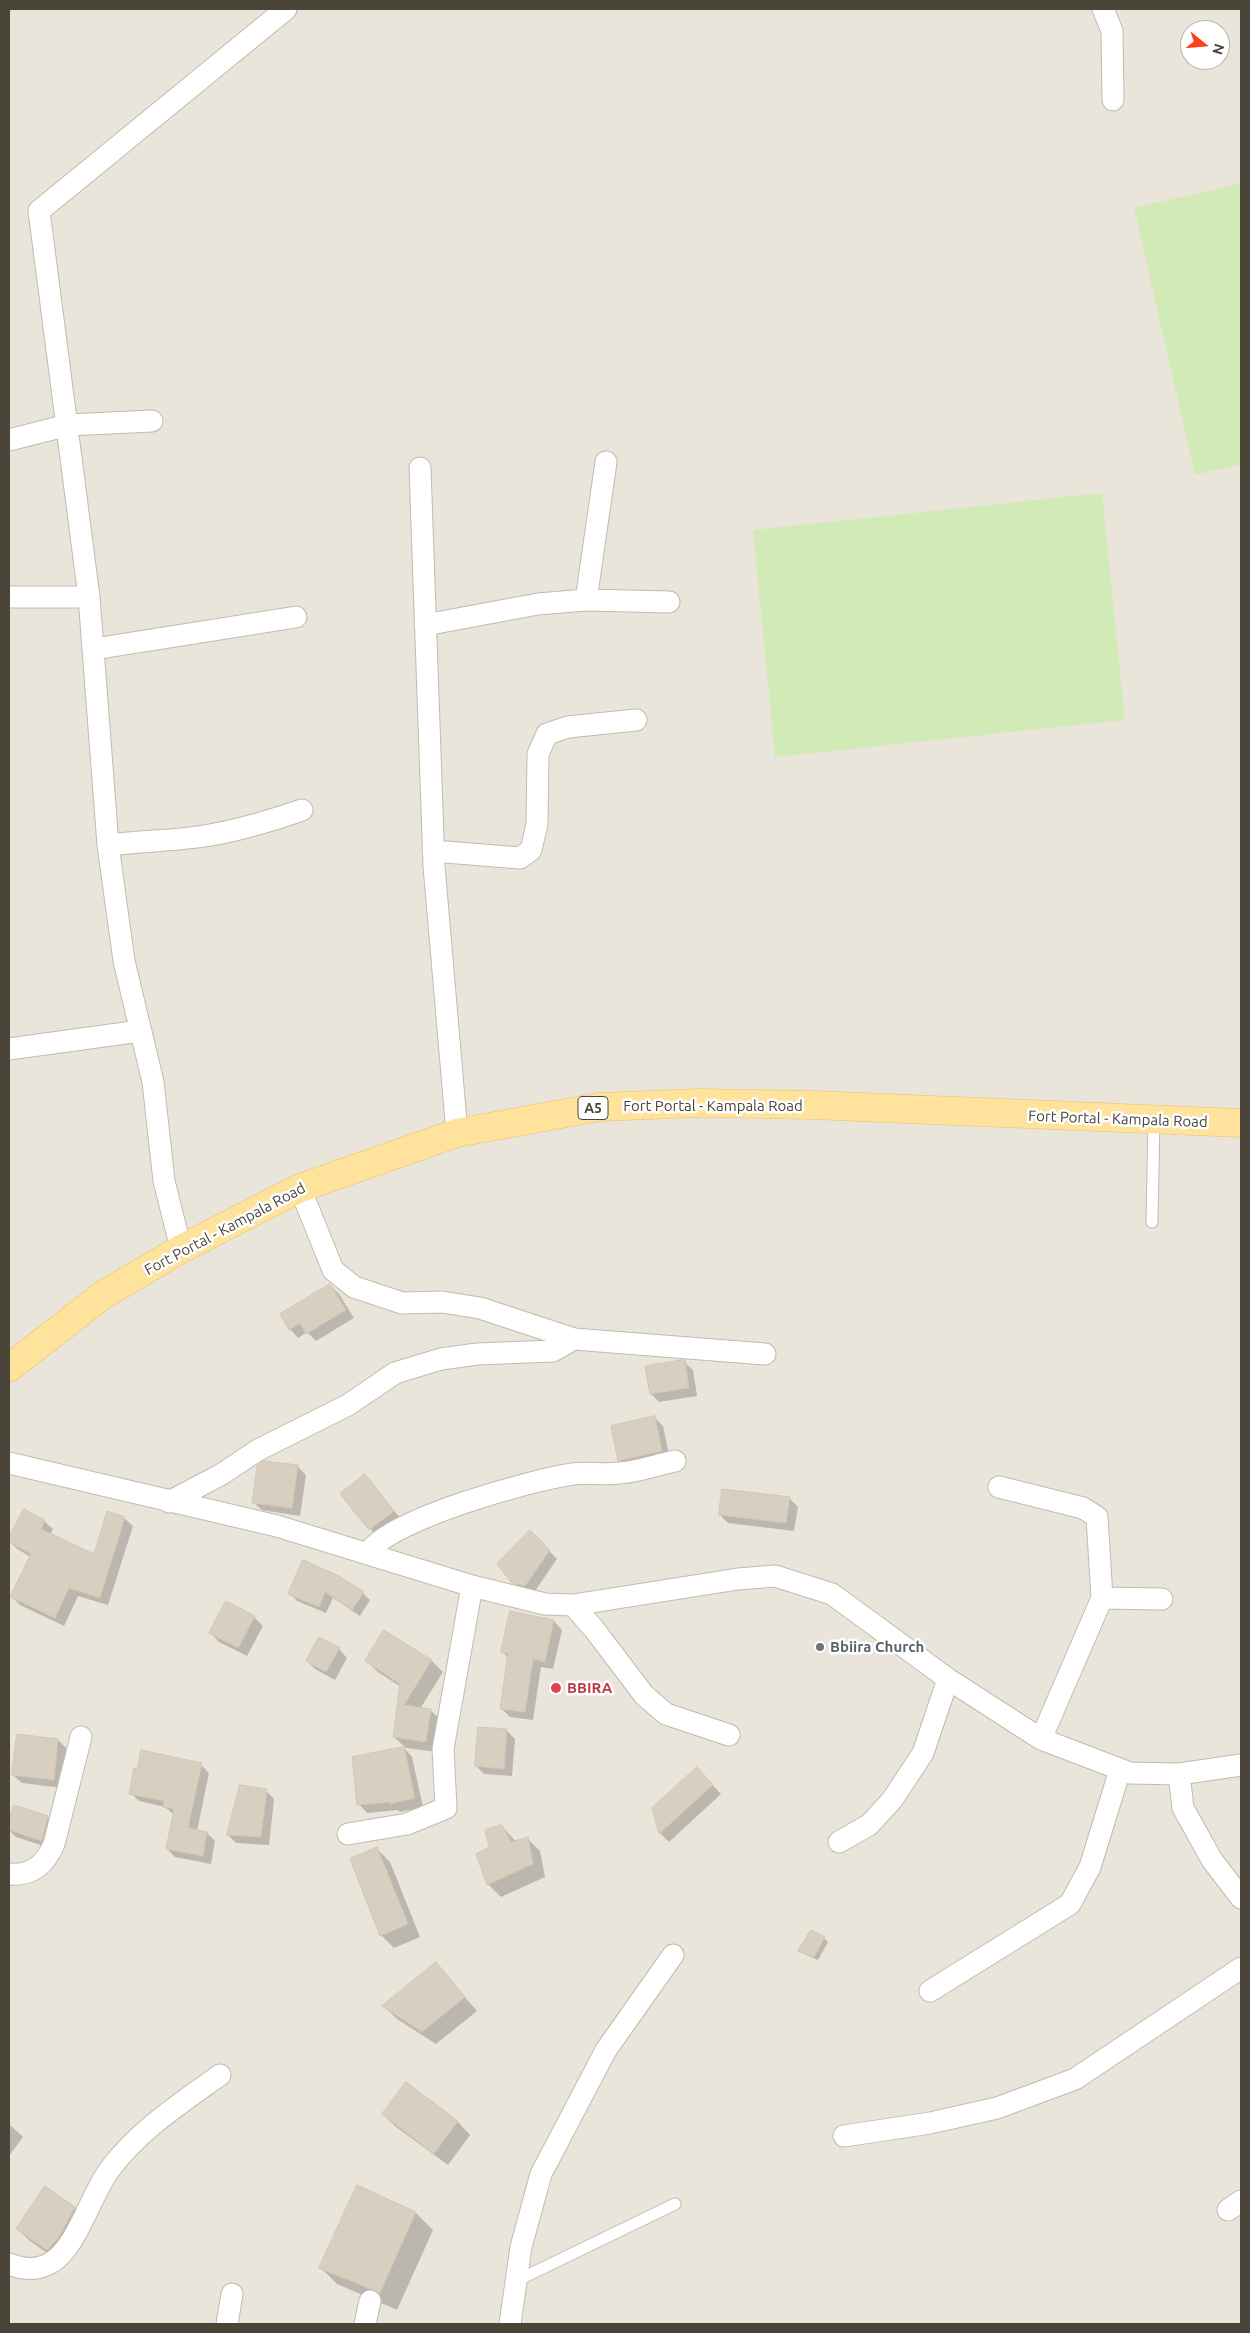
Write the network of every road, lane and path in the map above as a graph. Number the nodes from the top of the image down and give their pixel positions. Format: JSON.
{"nodes":[{"id":1,"x":286,"y":9,"type":"edge"},
{"id":2,"x":1103,"y":9,"type":"edge"},
{"id":3,"x":1114,"y":100,"type":"dead end"},
{"id":4,"x":152,"y":421,"type":"dead end"},
{"id":5,"x":68,"y":425,"type":"junction"},
{"id":6,"x":9,"y":440,"type":"edge"},
{"id":7,"x":606,"y":462,"type":"dead end"},
{"id":8,"x":420,"y":468,"type":"dead end"},
{"id":9,"x":9,"y":597,"type":"edge"},
{"id":10,"x":89,"y":597,"type":"junction"},
{"id":11,"x":586,"y":600,"type":"junction"},
{"id":12,"x":669,"y":602,"type":"dead end"},
{"id":13,"x":296,"y":617,"type":"dead end"},
{"id":14,"x":426,"y":625,"type":"junction"},
{"id":15,"x":94,"y":650,"type":"junction"},
{"id":16,"x":636,"y":720,"type":"dead end"},
{"id":17,"x":302,"y":810,"type":"dead end"},
{"id":18,"x":108,"y":845,"type":"junction"},
{"id":19,"x":433,"y":851,"type":"junction"},
{"id":20,"x":140,"y":1031,"type":"junction"},
{"id":21,"x":9,"y":1049,"type":"edge"},
{"id":22,"x":1154,"y":1120,"type":"junction"},
{"id":23,"x":1241,"y":1123,"type":"edge"},
{"id":24,"x":457,"y":1133,"type":"junction"},
{"id":25,"x":300,"y":1188,"type":"junction"},
{"id":26,"x":1152,"y":1222,"type":"dead end"},
{"id":27,"x":181,"y":1249,"type":"junction"},
{"id":28,"x":574,"y":1339,"type":"junction"},
{"id":29,"x":765,"y":1354,"type":"dead end"},
{"id":30,"x":9,"y":1368,"type":"edge"},
{"id":31,"x":675,"y":1461,"type":"dead end"},
{"id":32,"x":9,"y":1463,"type":"edge"},
{"id":33,"x":999,"y":1487,"type":"dead end"},
{"id":34,"x":169,"y":1502,"type":"junction"},
{"id":35,"x":368,"y":1553,"type":"junction"},
{"id":36,"x":472,"y":1586,"type":"junction"},
{"id":37,"x":1102,"y":1598,"type":"junction"},
{"id":38,"x":1162,"y":1598,"type":"dead end"},
{"id":39,"x":573,"y":1605,"type":"junction"},
{"id":40,"x":948,"y":1679,"type":"junction"},
{"id":41,"x":729,"y":1735,"type":"dead end"},
{"id":42,"x":81,"y":1737,"type":"dead end"},
{"id":43,"x":1041,"y":1739,"type":"junction"},
{"id":44,"x":1241,"y":1766,"type":"edge"},
{"id":45,"x":1120,"y":1770,"type":"junction"},
{"id":46,"x":1179,"y":1774,"type":"junction"},
{"id":47,"x":348,"y":1834,"type":"dead end"},
{"id":48,"x":839,"y":1842,"type":"dead end"},
{"id":49,"x":9,"y":1874,"type":"edge"},
{"id":50,"x":1241,"y":1898,"type":"edge"},
{"id":51,"x":673,"y":1955,"type":"dead end"},
{"id":52,"x":1241,"y":1968,"type":"edge"},
{"id":53,"x":930,"y":1991,"type":"dead end"},
{"id":54,"x":220,"y":2075,"type":"dead end"},
{"id":55,"x":844,"y":2136,"type":"dead end"},
{"id":56,"x":675,"y":2204,"type":"dead end"},
{"id":57,"x":9,"y":2264,"type":"edge"},
{"id":58,"x":516,"y":2281,"type":"junction"},
{"id":59,"x":232,"y":2294,"type":"dead end"},
{"id":60,"x":370,"y":2301,"type":"dead end"},
{"id":61,"x":227,"y":2324,"type":"edge"},
{"id":62,"x":365,"y":2324,"type":"edge"},
{"id":63,"x":510,"y":2324,"type":"edge"}],
"edges":[{"from":1,"to":5,"type":"street"},
{"from":2,"to":3,"type":"street"},
{"from":4,"to":5,"type":"street"},
{"from":5,"to":6,"type":"street"},
{"from":5,"to":10,"type":"street"},
{"from":7,"to":11,"type":"street"},
{"from":8,"to":14,"type":"street"},
{"from":9,"to":10,"type":"street"},
{"from":10,"to":15,"type":"street"},
{"from":11,"to":12,"type":"street"},
{"from":11,"to":14,"type":"street"},
{"from":13,"to":15,"type":"street"},
{"from":14,"to":19,"type":"street"},
{"from":15,"to":18,"type":"street"},
{"from":16,"to":19,"type":"street"},
{"from":17,"to":18,"type":"street"},
{"from":18,"to":20,"type":"street"},
{"from":19,"to":24,"type":"street"},
{"from":20,"to":21,"type":"street"},
{"from":20,"to":27,"type":"street"},
{"from":22,"to":23,"type":"main road","name":"Fort Portal - Kampala Road","number":"A5"},
{"from":22,"to":24,"type":"main road","name":"Fort Portal - Kampala Road","number":"A5"},
{"from":22,"to":26,"type":"lane"},
{"from":24,"to":25,"type":"main road","name":"Fort Portal - Kampala Road","number":"A5"},
{"from":25,"to":27,"type":"main road","name":"Fort Portal - Kampala Road","number":"A5"},
{"from":25,"to":28,"type":"street"},
{"from":27,"to":30,"type":"main road","name":"Fort Portal - Kampala Road","number":"A5"},
{"from":28,"to":29,"type":"street"},
{"from":28,"to":34,"type":"street"},
{"from":31,"to":35,"type":"street"},
{"from":32,"to":34,"type":"street"},
{"from":33,"to":37,"type":"street"},
{"from":34,"to":35,"type":"street"},
{"from":35,"to":36,"type":"street"},
{"from":36,"to":39,"type":"street"},
{"from":36,"to":47,"type":"street"},
{"from":37,"to":38,"type":"street"},
{"from":37,"to":43,"type":"street"},
{"from":39,"to":40,"type":"street"},
{"from":39,"to":41,"type":"street"},
{"from":40,"to":43,"type":"street"},
{"from":40,"to":48,"type":"street"},
{"from":42,"to":49,"type":"street"},
{"from":43,"to":45,"type":"street"},
{"from":44,"to":46,"type":"street"},
{"from":45,"to":46,"type":"street"},
{"from":45,"to":53,"type":"street"},
{"from":46,"to":50,"type":"street"},
{"from":51,"to":58,"type":"street"},
{"from":52,"to":55,"type":"street"},
{"from":54,"to":57,"type":"street"},
{"from":56,"to":58,"type":"lane"},
{"from":58,"to":63,"type":"street"},
{"from":59,"to":61,"type":"street"},
{"from":60,"to":62,"type":"street"}]}
